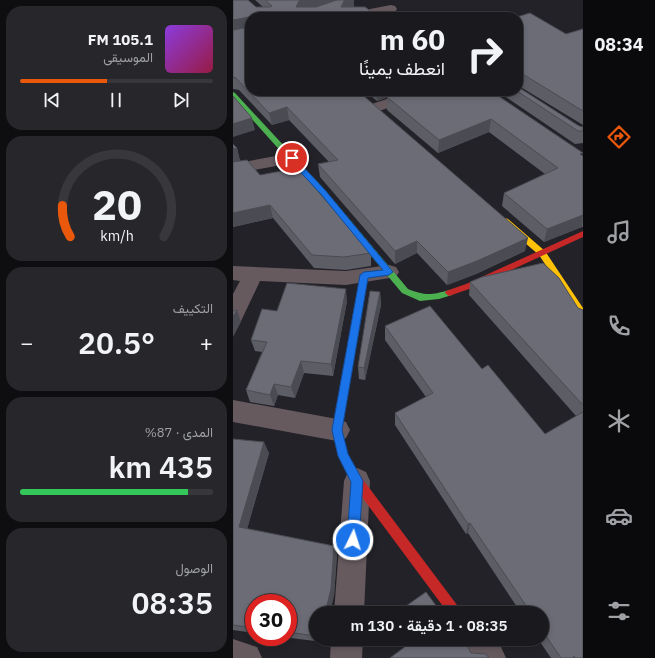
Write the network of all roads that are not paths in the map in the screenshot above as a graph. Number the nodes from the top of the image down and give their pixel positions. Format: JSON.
{"nodes":[{"id":1,"x":378,"y":0,"type":"edge"},
{"id":2,"x":357,"y":3,"type":"dead end"},
{"id":3,"x":391,"y":9,"type":"junction"},
{"id":4,"x":370,"y":12,"type":"edge"},
{"id":5,"x":383,"y":12,"type":"edge"},
{"id":6,"x":396,"y":12,"type":"edge"},
{"id":7,"x":233,"y":94,"type":"edge"},
{"id":8,"x":411,"y":96,"type":"edge"},
{"id":9,"x":374,"y":109,"type":"edge"},
{"id":10,"x":292,"y":158,"type":"junction"},
{"id":11,"x":233,"y":169,"type":"edge"},
{"id":12,"x":500,"y":217,"type":"edge"},
{"id":13,"x":583,"y":234,"type":"edge"},
{"id":14,"x":541,"y":253,"type":"junction"},
{"id":15,"x":389,"y":272,"type":"junction"},
{"id":16,"x":243,"y":274,"type":"edge"},
{"id":17,"x":364,"y":275,"type":"junction"},
{"id":18,"x":233,"y":315,"type":"edge"},
{"id":19,"x":583,"y":315,"type":"edge"},
{"id":20,"x":233,"y":411,"type":"edge"},
{"id":21,"x":337,"y":430,"type":"junction"},
{"id":22,"x":357,"y":481,"type":"junction"},
{"id":23,"x":349,"y":606,"type":"edge"},
{"id":24,"x":451,"y":606,"type":"edge"},
{"id":25,"x":347,"y":646,"type":"edge"},
{"id":26,"x":481,"y":646,"type":"edge"},
{"id":27,"x":233,"y":655,"type":"edge"},
{"id":28,"x":246,"y":658,"type":"edge"},
{"id":29,"x":346,"y":658,"type":"edge"},
{"id":30,"x":490,"y":658,"type":"edge"}],
"edges":[{"from":1,"to":3,"type":"street"},
{"from":2,"to":4,"type":"street"},
{"from":3,"to":5,"type":"street"},
{"from":3,"to":6,"type":"street"},
{"from":7,"to":10,"type":"street"},
{"from":8,"to":9,"type":"street"},
{"from":10,"to":11,"type":"street"},
{"from":10,"to":15,"type":"street"},
{"from":12,"to":14,"type":"street"},
{"from":13,"to":14,"type":"street"},
{"from":14,"to":15,"type":"street"},
{"from":14,"to":19,"type":"street"},
{"from":15,"to":17,"type":"street"},
{"from":16,"to":17,"type":"street"},
{"from":16,"to":18,"type":"street"},
{"from":17,"to":21,"type":"street"},
{"from":20,"to":21,"type":"street"},
{"from":21,"to":22,"type":"street"},
{"from":22,"to":23,"type":"street"},
{"from":22,"to":24,"type":"street"},
{"from":25,"to":29,"type":"street"},
{"from":26,"to":30,"type":"street"},
{"from":27,"to":28,"type":"street"}]}
